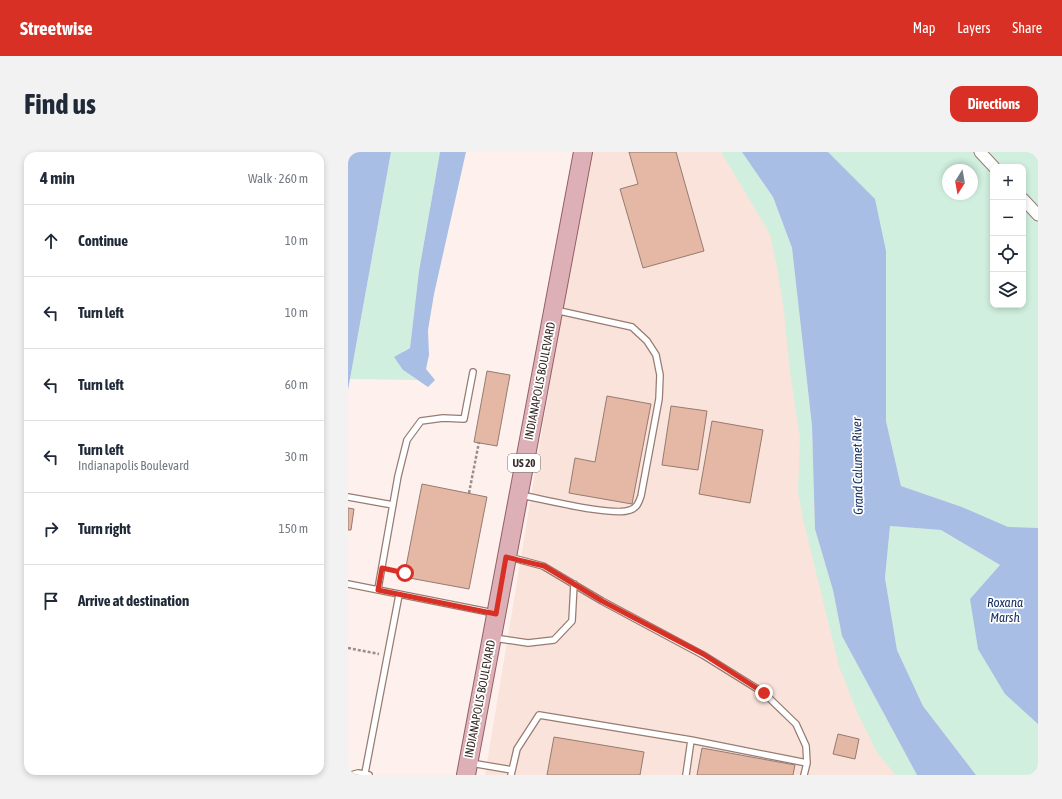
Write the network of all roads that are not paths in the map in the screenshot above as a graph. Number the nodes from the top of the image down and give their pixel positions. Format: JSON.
{"nodes":[{"id":1,"x":583,"y":152,"type":"edge"},
{"id":2,"x":980,"y":152,"type":"edge"},
{"id":3,"x":991,"y":164,"type":"edge"},
{"id":4,"x":1024,"y":200,"type":"edge"},
{"id":5,"x":1038,"y":215,"type":"edge"},
{"id":6,"x":553,"y":310,"type":"junction"},
{"id":7,"x":473,"y":372,"type":"dead end"},
{"id":8,"x":518,"y":495,"type":"junction"},
{"id":9,"x":348,"y":496,"type":"edge"},
{"id":10,"x":393,"y":505,"type":"junction"},
{"id":11,"x":506,"y":557,"type":"junction"},
{"id":12,"x":348,"y":584,"type":"edge"},
{"id":13,"x":574,"y":584,"type":"junction"},
{"id":14,"x":378,"y":590,"type":"junction"},
{"id":15,"x":399,"y":595,"type":"junction"},
{"id":16,"x":496,"y":614,"type":"junction"},
{"id":17,"x":492,"y":637,"type":"junction"},
{"id":18,"x":691,"y":740,"type":"junction"},
{"id":19,"x":807,"y":763,"type":"junction"},
{"id":20,"x":467,"y":768,"type":"edge"},
{"id":21,"x":512,"y":773,"type":"edge"},
{"id":22,"x":367,"y":774,"type":"edge"},
{"id":23,"x":351,"y":775,"type":"edge"},
{"id":24,"x":686,"y":775,"type":"edge"},
{"id":25,"x":804,"y":775,"type":"edge"}],
"edges":[{"from":1,"to":6,"type":"main road","name":"INDIANAPOLIS BOULEVARD","number":"US 20"},
{"from":2,"to":3,"type":"street"},
{"from":4,"to":5,"type":"street"},
{"from":6,"to":8,"type":"main road","name":"INDIANAPOLIS BOULEVARD","number":"US 20"},
{"from":6,"to":8,"type":"lane"},
{"from":7,"to":10,"type":"lane"},
{"from":8,"to":11,"type":"main road","name":"INDIANAPOLIS BOULEVARD","number":"US 20"},
{"from":9,"to":10,"type":"lane"},
{"from":10,"to":14,"type":"lane"},
{"from":11,"to":13,"type":"lane"},
{"from":11,"to":16,"type":"main road","name":"INDIANAPOLIS BOULEVARD","number":"US 20"},
{"from":12,"to":14,"type":"lane"},
{"from":13,"to":17,"type":"lane"},
{"from":13,"to":19,"type":"lane"},
{"from":14,"to":15,"type":"lane"},
{"from":15,"to":16,"type":"lane"},
{"from":15,"to":22,"type":"lane"},
{"from":16,"to":17,"type":"main road","name":"INDIANAPOLIS BOULEVARD","number":"US 20"},
{"from":17,"to":20,"type":"main road","name":"INDIANAPOLIS BOULEVARD","number":"US 20"},
{"from":18,"to":19,"type":"lane"},
{"from":18,"to":21,"type":"lane"},
{"from":18,"to":24,"type":"lane"},
{"from":19,"to":25,"type":"lane"},
{"from":20,"to":21,"type":"lane"},
{"from":22,"to":23,"type":"lane"}]}
